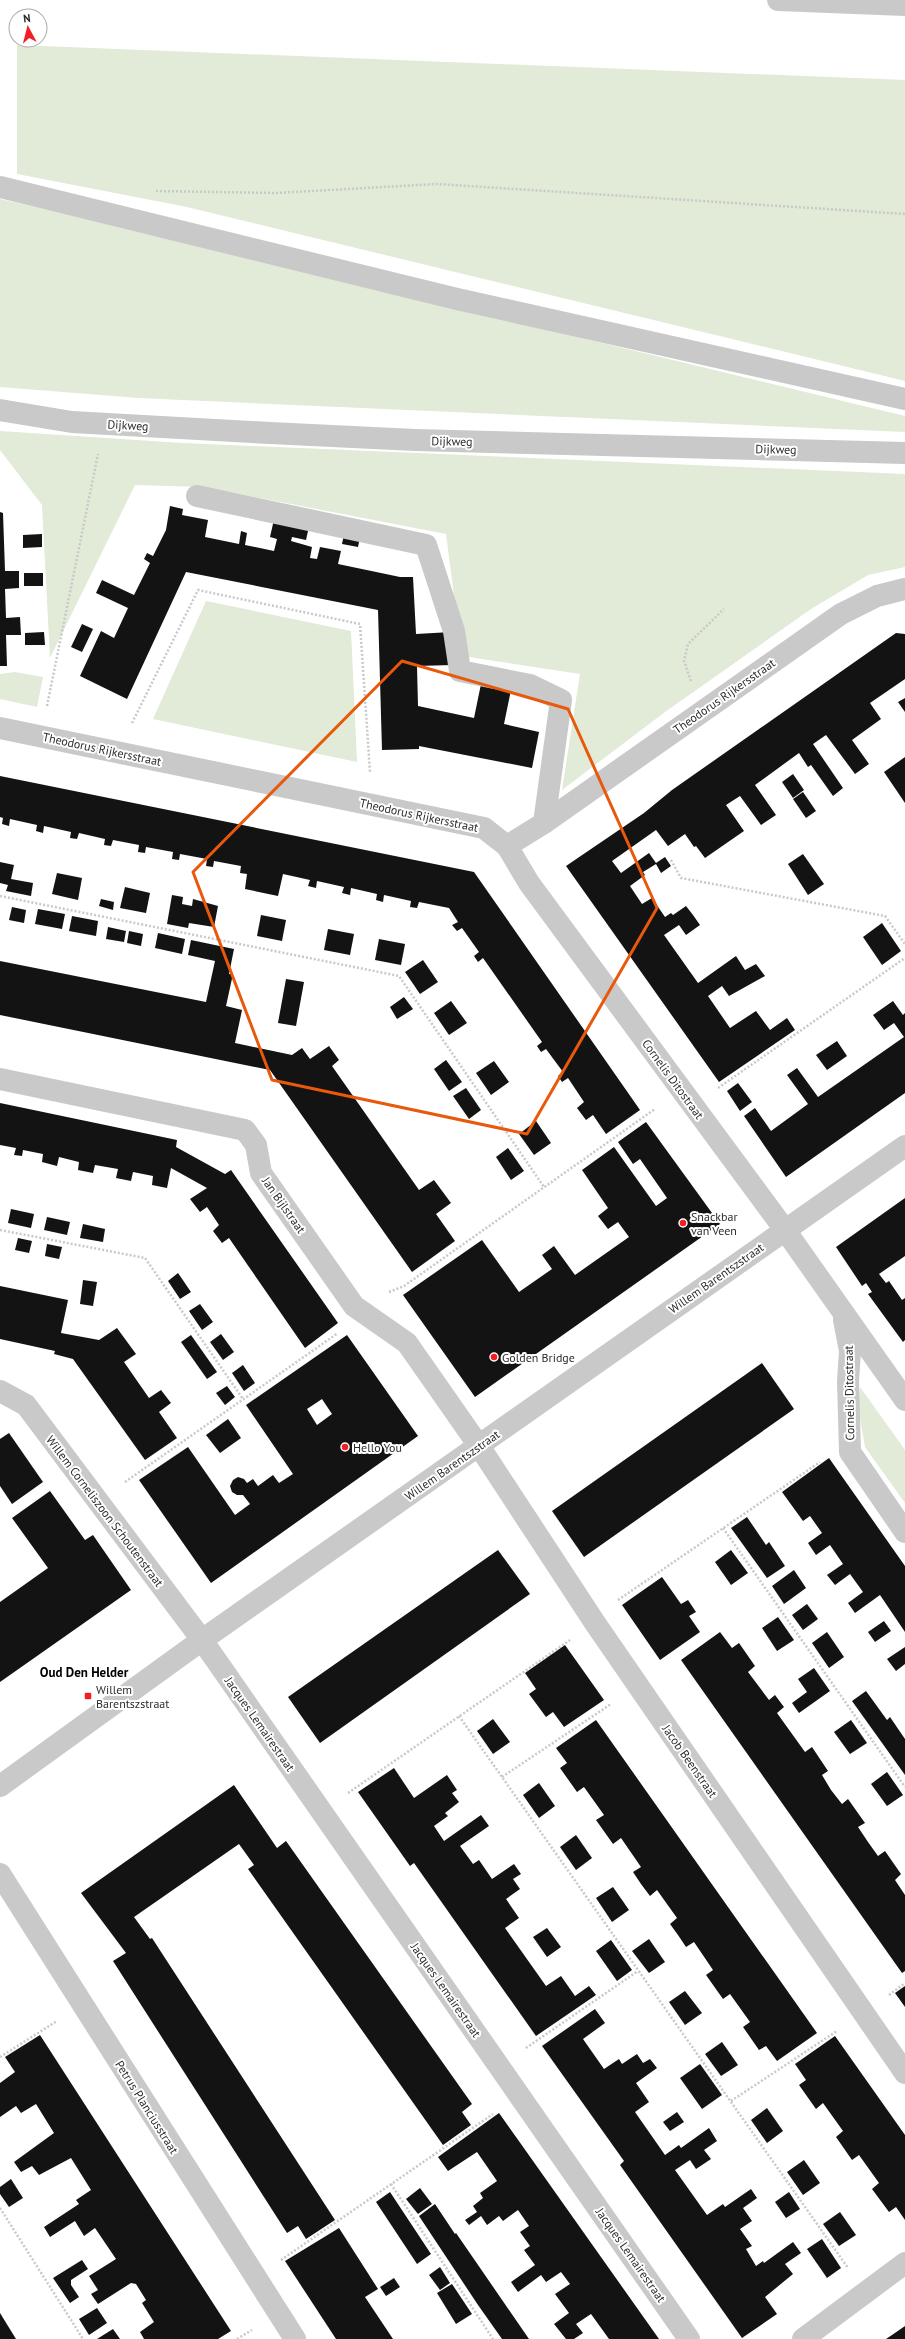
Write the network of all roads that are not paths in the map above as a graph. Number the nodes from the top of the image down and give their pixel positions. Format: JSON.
{"nodes":[{"id":1,"x":778,"y":0,"type":"edge"},
{"id":2,"x":905,"y":5,"type":"edge"},
{"id":3,"x":0,"y":187,"type":"edge"},
{"id":4,"x":905,"y":399,"type":"edge"},
{"id":5,"x":0,"y":410,"type":"edge"},
{"id":6,"x":905,"y":453,"type":"edge"},
{"id":7,"x":197,"y":496,"type":"dead end"},
{"id":8,"x":905,"y":589,"type":"edge"},
{"id":9,"x":0,"y":728,"type":"edge"},
{"id":10,"x":544,"y":823,"type":"junction"},
{"id":11,"x":507,"y":846,"type":"junction"},
{"id":12,"x":0,"y":1079,"type":"edge"},
{"id":13,"x":905,"y":1146,"type":"edge"},
{"id":14,"x":785,"y":1230,"type":"junction"},
{"id":15,"x":841,"y":1310,"type":"junction"},
{"id":16,"x":0,"y":1391,"type":"edge"},
{"id":17,"x":905,"y":1400,"type":"edge"},
{"id":18,"x":479,"y":1446,"type":"junction"},
{"id":19,"x":905,"y":1532,"type":"edge"},
{"id":20,"x":202,"y":1640,"type":"junction"},
{"id":21,"x":0,"y":1786,"type":"edge"},
{"id":22,"x":0,"y":1875,"type":"edge"},
{"id":23,"x":905,"y":2074,"type":"edge"},
{"id":24,"x":905,"y":2262,"type":"edge"},
{"id":25,"x":295,"y":2339,"type":"edge"},
{"id":26,"x":689,"y":2339,"type":"edge"},
{"id":27,"x":803,"y":2339,"type":"edge"}],
"edges":[{"from":1,"to":2,"type":"street"},
{"from":3,"to":4,"type":"street"},
{"from":5,"to":6,"type":"street","name":"Dijkweg"},
{"from":7,"to":10,"type":"street"},
{"from":8,"to":10,"type":"street","name":"Theodorus Rijkersstraat"},
{"from":9,"to":11,"type":"street","name":"Theodorus Rijkersstraat"},
{"from":10,"to":11,"type":"street","name":"Theodorus Rijkersstraat"},
{"from":11,"to":14,"type":"street","name":"Cornelis Ditostraat"},
{"from":12,"to":18,"type":"street","name":"Jan Bijlstraat"},
{"from":13,"to":14,"type":"street","name":"Willem Barentszstraat"},
{"from":14,"to":15,"type":"street","name":"Cornelis Ditostraat"},
{"from":14,"to":18,"type":"street","name":"Willem Barentszstraat"},
{"from":15,"to":17,"type":"street","name":"Cornelis Ditostraat"},
{"from":15,"to":19,"type":"street","name":"Cornelis Ditostraat"},
{"from":16,"to":20,"type":"street","name":"Willem Corneliszoon Schoutenstraat"},
{"from":18,"to":20,"type":"street","name":"Willem Barentszstraat"},
{"from":18,"to":23,"type":"street","name":"Jacob Beenstraat"},
{"from":20,"to":21,"type":"street","name":"Willem Barentszstraat"},
{"from":20,"to":26,"type":"street","name":"Jacques Lemairestraat"},
{"from":22,"to":25,"type":"street","name":"Petrus Planciusstraat"},
{"from":24,"to":27,"type":"street"}]}
